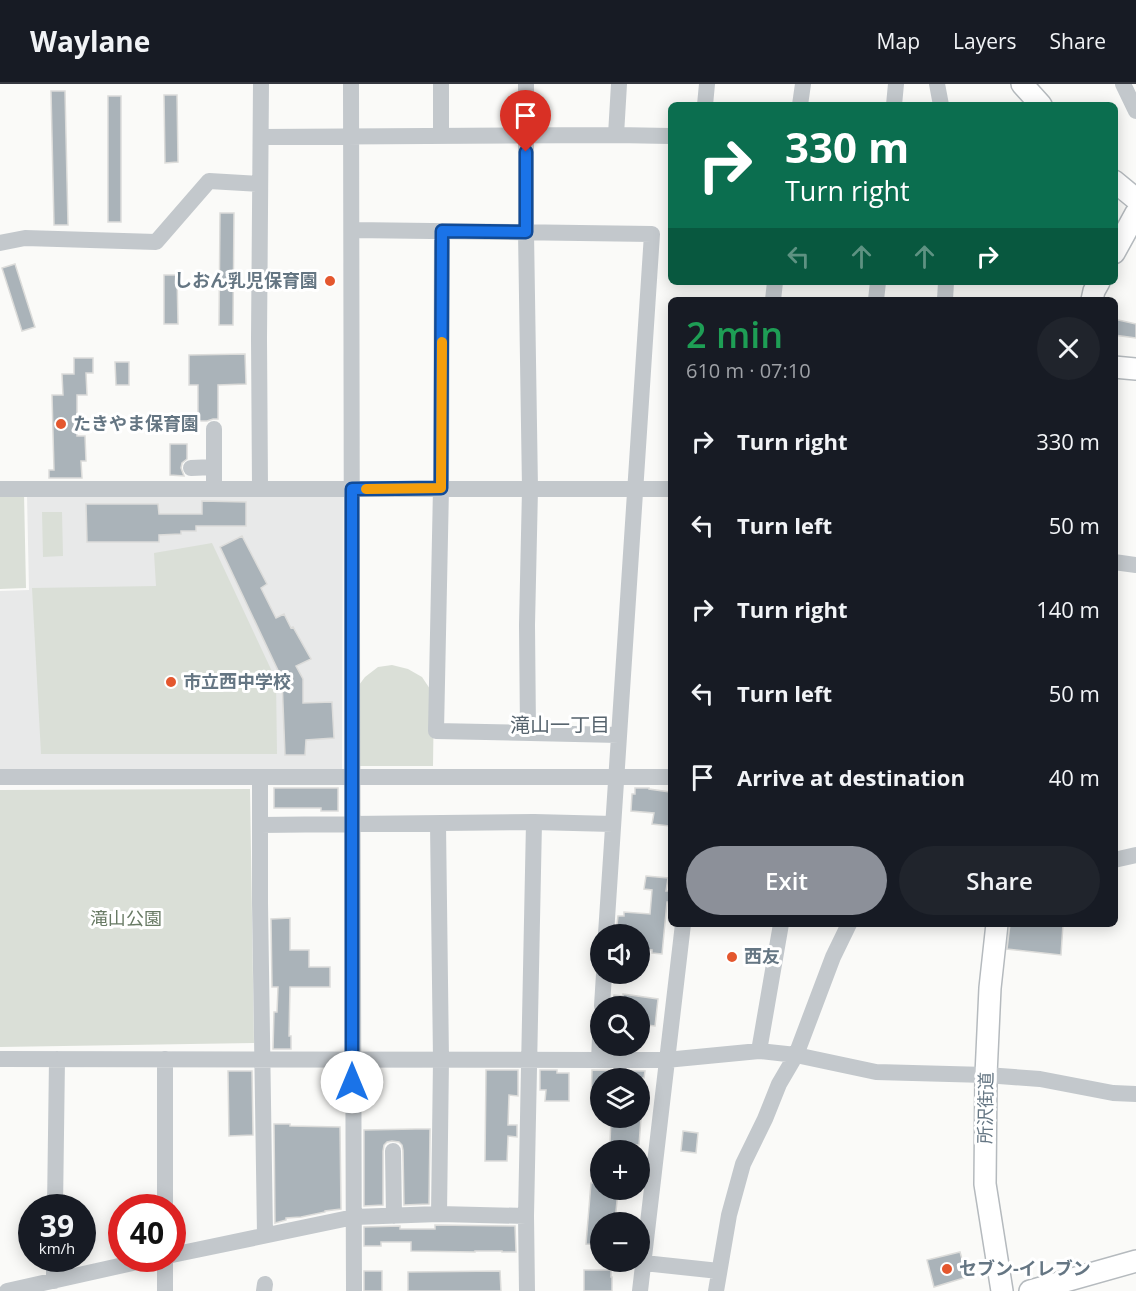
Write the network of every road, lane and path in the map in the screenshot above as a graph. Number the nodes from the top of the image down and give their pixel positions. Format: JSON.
{"nodes":[{"id":1,"x":261,"y":84,"type":"edge"},
{"id":2,"x":351,"y":84,"type":"edge"},
{"id":3,"x":441,"y":84,"type":"edge"},
{"id":4,"x":526,"y":84,"type":"edge"},
{"id":5,"x":619,"y":84,"type":"edge"},
{"id":6,"x":707,"y":84,"type":"edge"},
{"id":7,"x":803,"y":84,"type":"edge"},
{"id":8,"x":896,"y":84,"type":"edge"},
{"id":9,"x":937,"y":84,"type":"edge"},
{"id":10,"x":1022,"y":84,"type":"edge"},
{"id":11,"x":1123,"y":84,"type":"edge"},
{"id":12,"x":705,"y":102,"type":"edge"},
{"id":13,"x":800,"y":102,"type":"edge"},
{"id":14,"x":894,"y":102,"type":"edge"},
{"id":15,"x":940,"y":102,"type":"edge"},
{"id":16,"x":1038,"y":102,"type":"edge"},
{"id":17,"x":1136,"y":111,"type":"edge"},
{"id":18,"x":616,"y":135,"type":"junction"},
{"id":19,"x":351,"y":136,"type":"junction"},
{"id":20,"x":441,"y":136,"type":"junction"},
{"id":21,"x":526,"y":136,"type":"junction"},
{"id":22,"x":668,"y":136,"type":"edge"},
{"id":23,"x":261,"y":137,"type":"junction"},
{"id":24,"x":260,"y":184,"type":"junction"},
{"id":25,"x":1118,"y":184,"type":"edge"},
{"id":26,"x":1136,"y":199,"type":"edge"},
{"id":27,"x":1136,"y":213,"type":"edge"},
{"id":28,"x":352,"y":230,"type":"junction"},
{"id":29,"x":442,"y":231,"type":"junction"},
{"id":30,"x":526,"y":232,"type":"junction"},
{"id":31,"x":0,"y":243,"type":"edge"},
{"id":32,"x":1118,"y":246,"type":"edge"},
{"id":33,"x":1118,"y":367,"type":"edge"},
{"id":34,"x":1136,"y":369,"type":"edge"},
{"id":35,"x":214,"y":429,"type":"dead end"},
{"id":36,"x":214,"y":467,"type":"junction"},
{"id":37,"x":192,"y":468,"type":"dead end"},
{"id":38,"x":214,"y":488,"type":"junction"},
{"id":39,"x":260,"y":488,"type":"junction"},
{"id":40,"x":441,"y":488,"type":"junction"},
{"id":41,"x":0,"y":489,"type":"edge"},
{"id":42,"x":352,"y":489,"type":"junction"},
{"id":43,"x":530,"y":489,"type":"junction"},
{"id":44,"x":636,"y":489,"type":"junction"},
{"id":45,"x":668,"y":489,"type":"edge"},
{"id":46,"x":1118,"y":563,"type":"edge"},
{"id":47,"x":1136,"y":565,"type":"edge"},
{"id":48,"x":528,"y":732,"type":"junction"},
{"id":49,"x":619,"y":735,"type":"junction"},
{"id":50,"x":0,"y":777,"type":"edge"},
{"id":51,"x":668,"y":777,"type":"edge"},
{"id":52,"x":260,"y":778,"type":"junction"},
{"id":53,"x":353,"y":778,"type":"junction"},
{"id":54,"x":616,"y":778,"type":"junction"},
{"id":55,"x":534,"y":822,"type":"junction"},
{"id":56,"x":353,"y":824,"type":"junction"},
{"id":57,"x":438,"y":824,"type":"junction"},
{"id":58,"x":613,"y":824,"type":"junction"},
{"id":59,"x":260,"y":825,"type":"junction"},
{"id":60,"x":1136,"y":855,"type":"edge"},
{"id":61,"x":1118,"y":859,"type":"edge"},
{"id":62,"x":607,"y":924,"type":"edge"},
{"id":63,"x":683,"y":927,"type":"edge"},
{"id":64,"x":780,"y":927,"type":"edge"},
{"id":65,"x":848,"y":927,"type":"edge"},
{"id":66,"x":997,"y":927,"type":"edge"},
{"id":67,"x":759,"y":1051,"type":"junction"},
{"id":68,"x":796,"y":1055,"type":"junction"},
{"id":69,"x":599,"y":1056,"type":"edge"},
{"id":70,"x":0,"y":1059,"type":"edge"},
{"id":71,"x":57,"y":1059,"type":"junction"},
{"id":72,"x":165,"y":1059,"type":"junction"},
{"id":73,"x":262,"y":1059,"type":"junction"},
{"id":74,"x":666,"y":1059,"type":"junction"},
{"id":75,"x":352,"y":1060,"type":"junction"},
{"id":76,"x":441,"y":1060,"type":"junction"},
{"id":77,"x":529,"y":1060,"type":"junction"},
{"id":78,"x":599,"y":1060,"type":"junction"},
{"id":79,"x":986,"y":1075,"type":"junction"},
{"id":80,"x":1136,"y":1094,"type":"edge"},
{"id":81,"x":393,"y":1151,"type":"dead end"},
{"id":82,"x":55,"y":1194,"type":"edge"},
{"id":83,"x":165,"y":1194,"type":"edge"},
{"id":84,"x":650,"y":1212,"type":"edge"},
{"id":85,"x":439,"y":1214,"type":"junction"},
{"id":86,"x":393,"y":1216,"type":"junction"},
{"id":87,"x":526,"y":1216,"type":"junction"},
{"id":88,"x":354,"y":1217,"type":"junction"},
{"id":89,"x":265,"y":1235,"type":"junction"},
{"id":90,"x":186,"y":1252,"type":"edge"},
{"id":91,"x":1136,"y":1261,"type":"edge"},
{"id":92,"x":650,"y":1264,"type":"edge"},
{"id":93,"x":108,"y":1269,"type":"edge"},
{"id":94,"x":719,"y":1271,"type":"junction"},
{"id":95,"x":54,"y":1272,"type":"edge"},
{"id":96,"x":165,"y":1272,"type":"edge"},
{"id":97,"x":643,"y":1272,"type":"edge"},
{"id":98,"x":54,"y":1281,"type":"junction"},
{"id":99,"x":7,"y":1291,"type":"edge"},
{"id":100,"x":165,"y":1291,"type":"edge"},
{"id":101,"x":354,"y":1291,"type":"edge"},
{"id":102,"x":527,"y":1291,"type":"edge"},
{"id":103,"x":640,"y":1291,"type":"edge"},
{"id":104,"x":716,"y":1291,"type":"edge"},
{"id":105,"x":1002,"y":1291,"type":"edge"},
{"id":106,"x":1029,"y":1291,"type":"edge"}],
"edges":[{"from":1,"to":23,"type":"street"},
{"from":2,"to":19,"type":"street"},
{"from":3,"to":20,"type":"street"},
{"from":4,"to":21,"type":"street"},
{"from":5,"to":18,"type":"street"},
{"from":6,"to":12,"type":"street"},
{"from":7,"to":13,"type":"street"},
{"from":8,"to":14,"type":"street"},
{"from":9,"to":15,"type":"street"},
{"from":10,"to":16,"type":"main road"},
{"from":11,"to":17,"type":"street"},
{"from":18,"to":21,"type":"street"},
{"from":18,"to":22,"type":"street"},
{"from":19,"to":20,"type":"street"},
{"from":19,"to":23,"type":"street"},
{"from":19,"to":28,"type":"street"},
{"from":20,"to":21,"type":"street"},
{"from":21,"to":30,"type":"street"},
{"from":23,"to":24,"type":"street"},
{"from":24,"to":31,"type":"street"},
{"from":24,"to":39,"type":"street"},
{"from":25,"to":26,"type":"main road"},
{"from":27,"to":32,"type":"main road"},
{"from":28,"to":29,"type":"street"},
{"from":28,"to":42,"type":"street"},
{"from":29,"to":30,"type":"street"},
{"from":29,"to":40,"type":"street"},
{"from":30,"to":43,"type":"street"},
{"from":30,"to":44,"type":"street"},
{"from":33,"to":34,"type":"main road"},
{"from":35,"to":36,"type":"street"},
{"from":36,"to":37,"type":"street"},
{"from":36,"to":38,"type":"street"},
{"from":38,"to":39,"type":"street"},
{"from":38,"to":41,"type":"street"},
{"from":39,"to":42,"type":"street"},
{"from":40,"to":42,"type":"street"},
{"from":40,"to":43,"type":"street"},
{"from":40,"to":48,"type":"street"},
{"from":42,"to":53,"type":"street"},
{"from":43,"to":44,"type":"street"},
{"from":43,"to":48,"type":"street"},
{"from":44,"to":45,"type":"street"},
{"from":44,"to":49,"type":"street"},
{"from":46,"to":47,"type":"street"},
{"from":48,"to":49,"type":"street"},
{"from":49,"to":54,"type":"street"},
{"from":50,"to":52,"type":"street"},
{"from":51,"to":54,"type":"street"},
{"from":52,"to":53,"type":"street"},
{"from":52,"to":59,"type":"street"},
{"from":53,"to":54,"type":"street"},
{"from":53,"to":56,"type":"street"},
{"from":54,"to":58,"type":"street"},
{"from":55,"to":57,"type":"street"},
{"from":55,"to":58,"type":"street"},
{"from":55,"to":77,"type":"street"},
{"from":56,"to":57,"type":"street"},
{"from":56,"to":59,"type":"street"},
{"from":56,"to":75,"type":"street"},
{"from":57,"to":76,"type":"street"},
{"from":58,"to":62,"type":"street"},
{"from":59,"to":73,"type":"street"},
{"from":60,"to":61,"type":"street"},
{"from":63,"to":74,"type":"street"},
{"from":64,"to":67,"type":"street"},
{"from":65,"to":68,"type":"street"},
{"from":66,"to":79,"type":"main road","name":"所沢街道"},
{"from":67,"to":68,"type":"street"},
{"from":67,"to":74,"type":"street"},
{"from":68,"to":79,"type":"street"},
{"from":68,"to":94,"type":"street"},
{"from":69,"to":78,"type":"street"},
{"from":70,"to":71,"type":"street"},
{"from":71,"to":72,"type":"street"},
{"from":71,"to":82,"type":"street"},
{"from":72,"to":73,"type":"street"},
{"from":72,"to":83,"type":"street"},
{"from":73,"to":75,"type":"street"},
{"from":73,"to":89,"type":"street"},
{"from":74,"to":78,"type":"street"},
{"from":74,"to":84,"type":"street"},
{"from":75,"to":76,"type":"street"},
{"from":75,"to":88,"type":"street"},
{"from":76,"to":77,"type":"street"},
{"from":76,"to":85,"type":"street"},
{"from":77,"to":78,"type":"street"},
{"from":77,"to":87,"type":"street"},
{"from":79,"to":80,"type":"street"},
{"from":79,"to":105,"type":"main road","name":"所沢街道"},
{"from":81,"to":86,"type":"street"},
{"from":85,"to":86,"type":"street"},
{"from":85,"to":87,"type":"street"},
{"from":86,"to":88,"type":"street"},
{"from":87,"to":102,"type":"street"},
{"from":88,"to":89,"type":"street"},
{"from":88,"to":101,"type":"street"},
{"from":89,"to":90,"type":"street"},
{"from":91,"to":106,"type":"main road"},
{"from":92,"to":94,"type":"street"},
{"from":93,"to":98,"type":"street"},
{"from":94,"to":104,"type":"street"},
{"from":95,"to":98,"type":"street"},
{"from":96,"to":100,"type":"street"},
{"from":97,"to":103,"type":"street"},
{"from":98,"to":99,"type":"street"}]}
